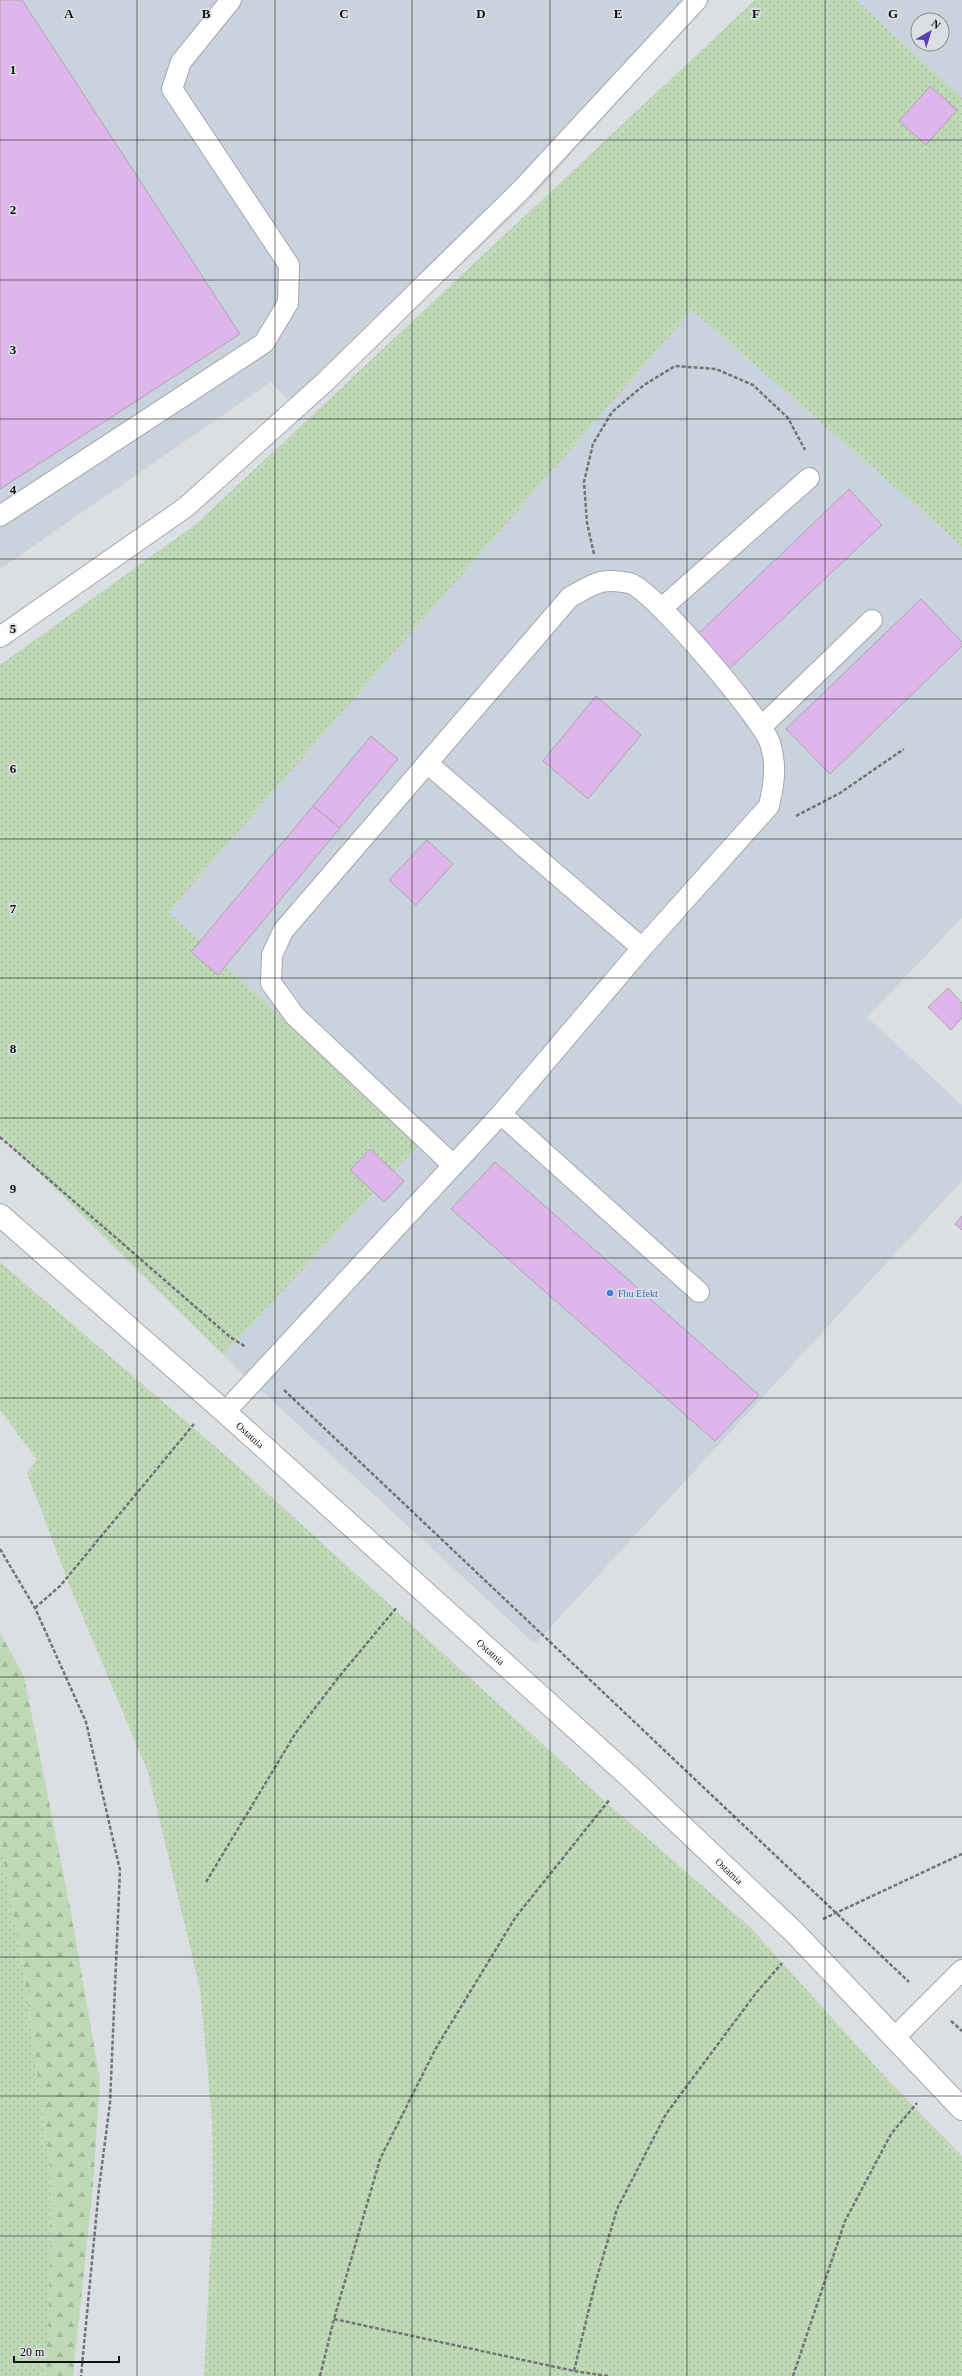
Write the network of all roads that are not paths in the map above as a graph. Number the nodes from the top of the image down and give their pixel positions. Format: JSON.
{"nodes":[{"id":1,"x":231,"y":0,"type":"edge"},
{"id":2,"x":697,"y":0,"type":"edge"},
{"id":3,"x":809,"y":478,"type":"road end"},
{"id":4,"x":0,"y":516,"type":"edge"},
{"id":5,"x":662,"y":608,"type":"junction"},
{"id":6,"x":872,"y":620,"type":"dead end"},
{"id":7,"x":0,"y":636,"type":"edge"},
{"id":8,"x":761,"y":727,"type":"junction"},
{"id":9,"x":427,"y":763,"type":"junction"},
{"id":10,"x":642,"y":948,"type":"junction"},
{"id":11,"x":501,"y":1114,"type":"junction"},
{"id":12,"x":453,"y":1165,"type":"junction"},
{"id":13,"x":0,"y":1215,"type":"edge"},
{"id":14,"x":699,"y":1292,"type":"dead end"},
{"id":15,"x":225,"y":1412,"type":"junction"},
{"id":16,"x":962,"y":1970,"type":"edge"},
{"id":17,"x":894,"y":2038,"type":"junction"},
{"id":18,"x":962,"y":2109,"type":"edge"}],
"edges":[{"from":1,"to":4,"type":"lane"},
{"from":2,"to":7,"type":"lane"},
{"from":3,"to":5,"type":"lane"},
{"from":5,"to":8,"type":"lane"},
{"from":5,"to":9,"type":"lane"},
{"from":6,"to":8,"type":"lane"},
{"from":8,"to":10,"type":"lane"},
{"from":9,"to":10,"type":"lane"},
{"from":9,"to":12,"type":"lane"},
{"from":10,"to":11,"type":"lane"},
{"from":11,"to":12,"type":"lane"},
{"from":11,"to":14,"type":"lane"},
{"from":12,"to":15,"type":"lane"},
{"from":13,"to":15,"type":"street","name":"Ostatnia"},
{"from":15,"to":17,"type":"street","name":"Ostatnia"},
{"from":16,"to":17,"type":"lane"},
{"from":17,"to":18,"type":"street","name":"Ostatnia"}]}
